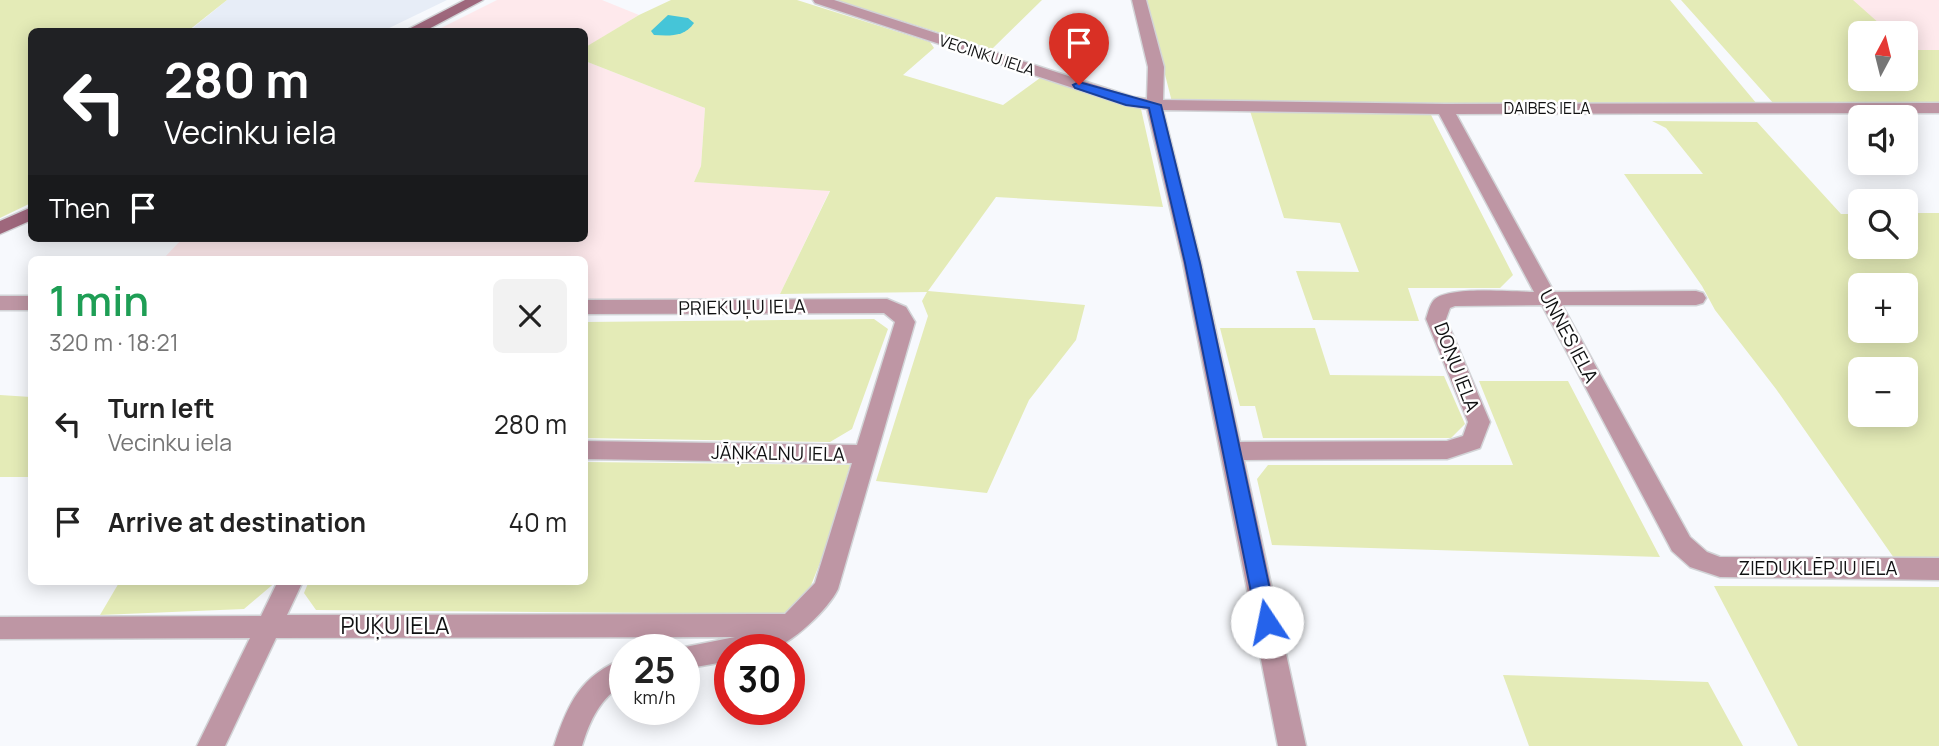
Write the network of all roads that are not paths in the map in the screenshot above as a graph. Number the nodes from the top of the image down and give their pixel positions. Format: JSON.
{"nodes":[{"id":1,"x":475,"y":0,"type":"edge"},
{"id":2,"x":820,"y":0,"type":"edge"},
{"id":3,"x":1139,"y":0,"type":"edge"},
{"id":4,"x":418,"y":28,"type":"edge"},
{"id":5,"x":1155,"y":105,"type":"junction"},
{"id":6,"x":1939,"y":108,"type":"edge"},
{"id":7,"x":1444,"y":109,"type":"junction"},
{"id":8,"x":28,"y":215,"type":"edge"},
{"id":9,"x":0,"y":229,"type":"edge"},
{"id":10,"x":1696,"y":298,"type":"dead end"},
{"id":11,"x":1549,"y":299,"type":"junction"},
{"id":12,"x":0,"y":303,"type":"edge"},
{"id":13,"x":28,"y":303,"type":"edge"},
{"id":14,"x":588,"y":307,"type":"edge"},
{"id":15,"x":899,"y":312,"type":"joint"},
{"id":16,"x":588,"y":450,"type":"edge"},
{"id":17,"x":1230,"y":451,"type":"junction"},
{"id":18,"x":864,"y":454,"type":"junction"},
{"id":19,"x":1699,"y":560,"type":"joint"},
{"id":20,"x":1939,"y":569,"type":"edge"},
{"id":21,"x":289,"y":585,"type":"edge"},
{"id":22,"x":791,"y":625,"type":"junction"},
{"id":23,"x":269,"y":626,"type":"junction"},
{"id":24,"x":0,"y":628,"type":"edge"},
{"id":25,"x":700,"y":654,"type":"edge"},
{"id":26,"x":609,"y":676,"type":"edge"},
{"id":27,"x":211,"y":746,"type":"edge"},
{"id":28,"x":568,"y":746,"type":"edge"},
{"id":29,"x":1292,"y":746,"type":"edge"}],
"edges":[{"from":1,"to":4,"type":"main road"},
{"from":2,"to":5,"type":"street","name":"VECINKU IELA"},
{"from":3,"to":5,"type":"street"},
{"from":5,"to":7,"type":"street","name":"DAIBES IELA"},
{"from":5,"to":17,"type":"street"},
{"from":6,"to":7,"type":"street","name":"DAIBES IELA"},
{"from":7,"to":11,"type":"street","name":"UNNES IELA"},
{"from":8,"to":9,"type":"main road"},
{"from":10,"to":11,"type":"street","name":"DOŅU IELA"},
{"from":11,"to":17,"type":"street","name":"DOŅU IELA"},
{"from":11,"to":19,"type":"street","name":"UNNES IELA"},
{"from":12,"to":13,"type":"street"},
{"from":14,"to":15,"type":"street","name":"PRIEKUĻU IELA"},
{"from":15,"to":18,"type":"street","name":"JĀŅKALNU IELA"},
{"from":16,"to":18,"type":"street","name":"JĀŅKALNU IELA"},
{"from":17,"to":29,"type":"street"},
{"from":18,"to":22,"type":"street"},
{"from":19,"to":20,"type":"street","name":"ZIEDUKLĒPJU IELA"},
{"from":21,"to":23,"type":"street"},
{"from":22,"to":23,"type":"street","name":"PUĶU IELA"},
{"from":22,"to":25,"type":"street"},
{"from":23,"to":24,"type":"street","name":"PUĶU IELA"},
{"from":23,"to":27,"type":"street"},
{"from":26,"to":28,"type":"street"}]}
